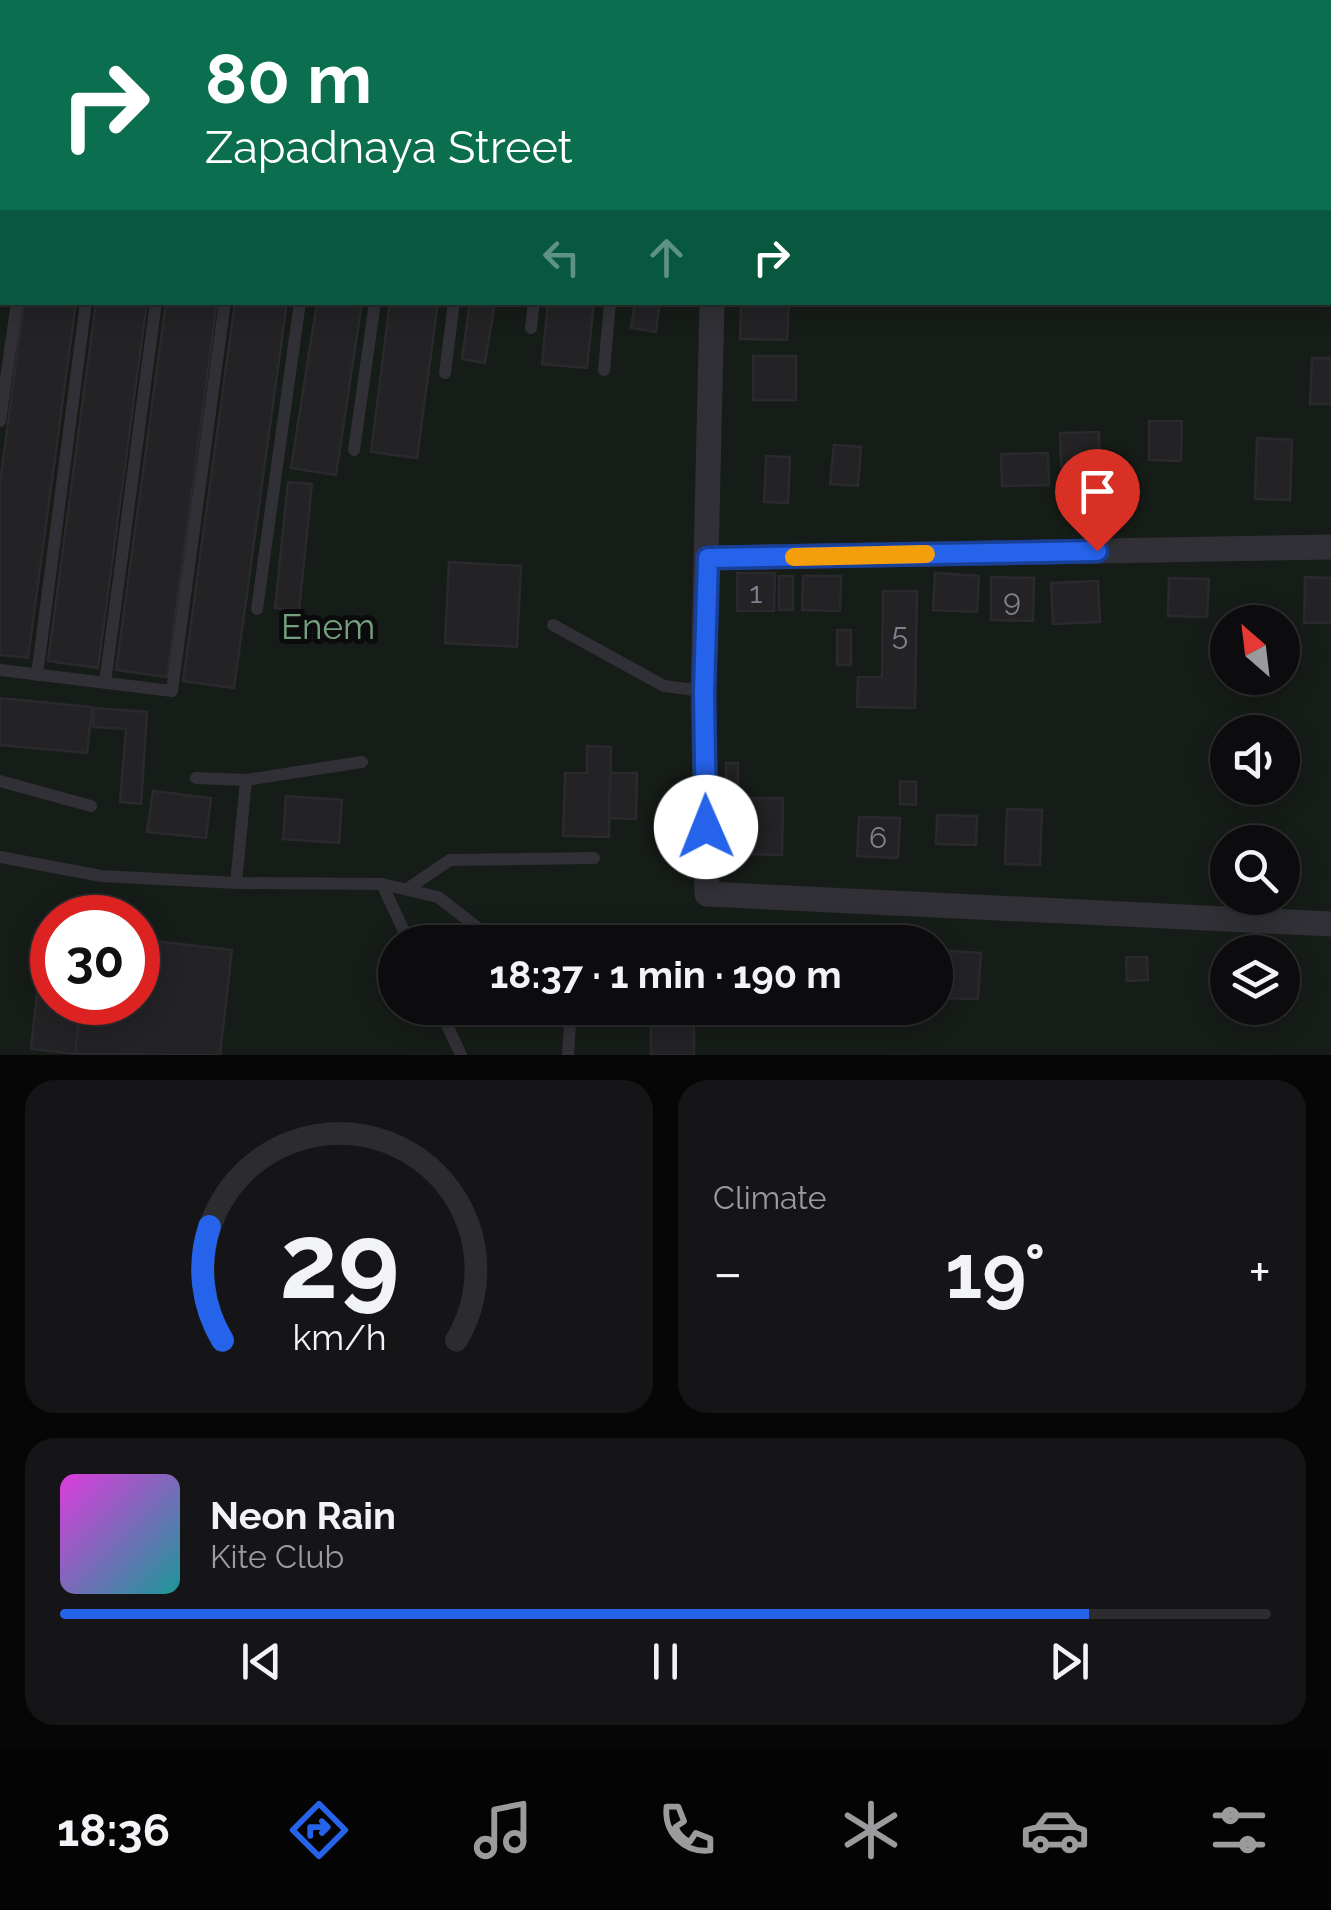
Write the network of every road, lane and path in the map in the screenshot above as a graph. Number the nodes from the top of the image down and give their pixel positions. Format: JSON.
{"nodes":[{"id":1,"x":17,"y":305,"type":"edge"},
{"id":2,"x":86,"y":305,"type":"edge"},
{"id":3,"x":156,"y":305,"type":"edge"},
{"id":4,"x":225,"y":305,"type":"edge"},
{"id":5,"x":300,"y":305,"type":"edge"},
{"id":6,"x":375,"y":305,"type":"edge"},
{"id":7,"x":454,"y":305,"type":"edge"},
{"id":8,"x":534,"y":305,"type":"edge"},
{"id":9,"x":610,"y":305,"type":"edge"},
{"id":10,"x":712,"y":305,"type":"edge"},
{"id":11,"x":530,"y":328,"type":"dead end"},
{"id":12,"x":604,"y":370,"type":"dead end"},
{"id":13,"x":445,"y":373,"type":"dead end"},
{"id":14,"x":0,"y":421,"type":"edge"},
{"id":15,"x":354,"y":450,"type":"dead end"},
{"id":16,"x":1331,"y":547,"type":"edge"},
{"id":17,"x":708,"y":558,"type":"junction"},
{"id":18,"x":257,"y":608,"type":"dead end"},
{"id":19,"x":553,"y":625,"type":"dead end"},
{"id":20,"x":0,"y":670,"type":"edge"},
{"id":21,"x":37,"y":674,"type":"junction"},
{"id":22,"x":105,"y":683,"type":"junction"},
{"id":23,"x":704,"y":692,"type":"junction"},
{"id":24,"x":362,"y":762,"type":"dead end"},
{"id":25,"x":196,"y":778,"type":"dead end"},
{"id":26,"x":246,"y":780,"type":"junction"},
{"id":27,"x":0,"y":781,"type":"edge"},
{"id":28,"x":90,"y":806,"type":"dead end"},
{"id":29,"x":0,"y":857,"type":"edge"},
{"id":30,"x":594,"y":858,"type":"dead end"},
{"id":31,"x":236,"y":883,"type":"junction"},
{"id":32,"x":382,"y":884,"type":"junction"},
{"id":33,"x":406,"y":890,"type":"junction"},
{"id":34,"x":1331,"y":924,"type":"edge"},
{"id":35,"x":401,"y":925,"type":"edge"},
{"id":36,"x":474,"y":925,"type":"edge"},
{"id":37,"x":447,"y":1025,"type":"edge"},
{"id":38,"x":569,"y":1025,"type":"edge"},
{"id":39,"x":461,"y":1055,"type":"edge"},
{"id":40,"x":568,"y":1055,"type":"edge"}],
"edges":[{"from":1,"to":14,"type":"lane"},
{"from":2,"to":21,"type":"lane"},
{"from":3,"to":22,"type":"lane"},
{"from":4,"to":22,"type":"lane"},
{"from":5,"to":18,"type":"lane"},
{"from":6,"to":15,"type":"lane"},
{"from":7,"to":13,"type":"lane"},
{"from":8,"to":11,"type":"lane"},
{"from":9,"to":12,"type":"lane"},
{"from":10,"to":17,"type":"street"},
{"from":16,"to":17,"type":"street"},
{"from":17,"to":23,"type":"street"},
{"from":19,"to":23,"type":"lane"},
{"from":20,"to":21,"type":"lane"},
{"from":21,"to":22,"type":"lane"},
{"from":23,"to":34,"type":"street"},
{"from":24,"to":26,"type":"lane"},
{"from":25,"to":26,"type":"lane"},
{"from":26,"to":31,"type":"lane"},
{"from":27,"to":28,"type":"lane"},
{"from":29,"to":31,"type":"lane"},
{"from":30,"to":33,"type":"lane"},
{"from":31,"to":32,"type":"lane"},
{"from":32,"to":33,"type":"lane"},
{"from":32,"to":35,"type":"lane"},
{"from":33,"to":36,"type":"lane"},
{"from":37,"to":39,"type":"lane"},
{"from":38,"to":40,"type":"lane"}]}
